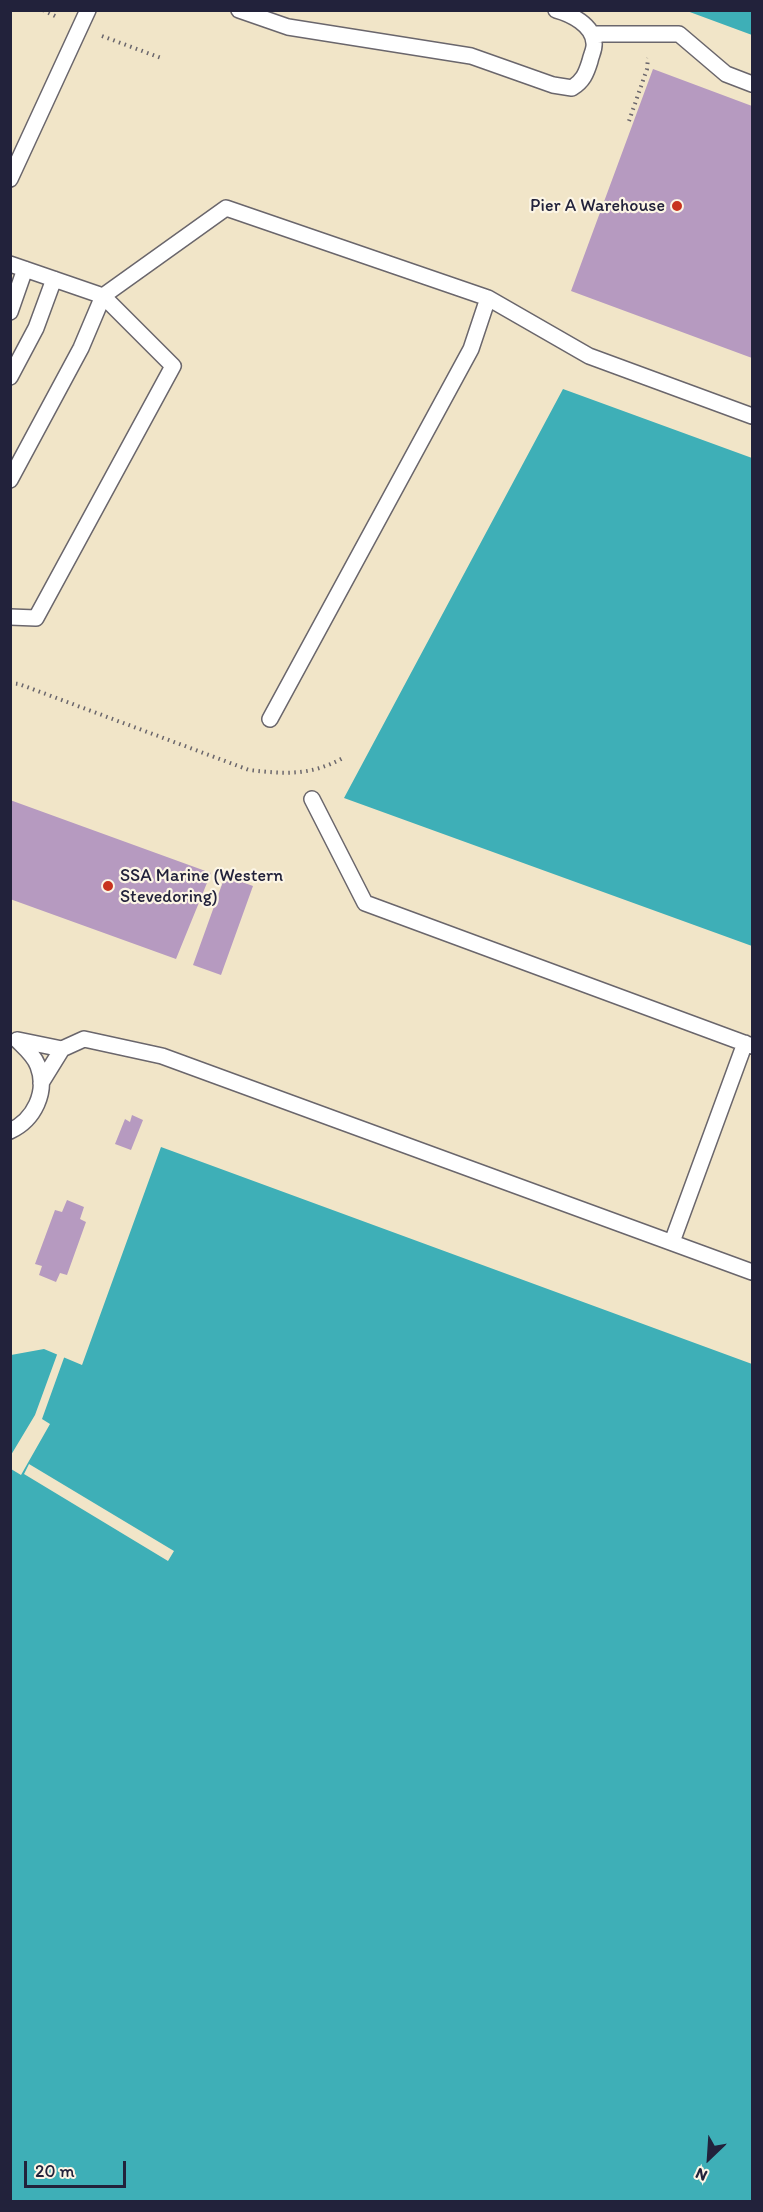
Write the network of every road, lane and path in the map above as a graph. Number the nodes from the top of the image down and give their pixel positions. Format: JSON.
{"nodes":[{"id":1,"x":43,"y":10,"type":"edge"},
{"id":2,"x":88,"y":10,"type":"edge"},
{"id":3,"x":239,"y":10,"type":"edge"},
{"id":4,"x":556,"y":10,"type":"edge"},
{"id":5,"x":59,"y":18,"type":"dead end"},
{"id":6,"x":592,"y":34,"type":"junction"},
{"id":7,"x":108,"y":38,"type":"dead end"},
{"id":8,"x":161,"y":58,"type":"dead end"},
{"id":9,"x":753,"y":84,"type":"edge"},
{"id":10,"x":10,"y":179,"type":"edge"},
{"id":11,"x":10,"y":264,"type":"edge"},
{"id":12,"x":26,"y":269,"type":"junction"},
{"id":13,"x":54,"y":279,"type":"junction"},
{"id":14,"x":103,"y":296,"type":"junction"},
{"id":15,"x":488,"y":298,"type":"junction"},
{"id":16,"x":10,"y":312,"type":"edge"},
{"id":17,"x":10,"y":377,"type":"edge"},
{"id":18,"x":753,"y":416,"type":"edge"},
{"id":19,"x":10,"y":480,"type":"edge"},
{"id":20,"x":10,"y":617,"type":"edge"},
{"id":21,"x":10,"y":683,"type":"edge"},
{"id":22,"x":270,"y":719,"type":"dead end"},
{"id":23,"x":343,"y":758,"type":"dead end"},
{"id":24,"x":312,"y":799,"type":"dead end"},
{"id":25,"x":14,"y":1039,"type":"edge"},
{"id":26,"x":749,"y":1044,"type":"edge"},
{"id":27,"x":62,"y":1049,"type":"junction"},
{"id":28,"x":41,"y":1083,"type":"junction"},
{"id":29,"x":10,"y":1131,"type":"edge"},
{"id":30,"x":672,"y":1242,"type":"junction"},
{"id":31,"x":753,"y":1272,"type":"edge"}],
"edges":[{"from":1,"to":5,"type":"path"},
{"from":2,"to":10,"type":"lane"},
{"from":3,"to":6,"type":"lane"},
{"from":4,"to":6,"type":"lane"},
{"from":6,"to":9,"type":"lane"},
{"from":7,"to":8,"type":"path"},
{"from":11,"to":12,"type":"lane"},
{"from":12,"to":13,"type":"lane"},
{"from":12,"to":16,"type":"lane"},
{"from":13,"to":14,"type":"lane"},
{"from":13,"to":17,"type":"lane"},
{"from":14,"to":15,"type":"lane"},
{"from":14,"to":19,"type":"lane"},
{"from":14,"to":20,"type":"lane"},
{"from":15,"to":18,"type":"lane"},
{"from":15,"to":22,"type":"lane"},
{"from":21,"to":23,"type":"path"},
{"from":24,"to":26,"type":"lane"},
{"from":25,"to":27,"type":"lane"},
{"from":25,"to":28,"type":"lane"},
{"from":26,"to":30,"type":"lane"},
{"from":27,"to":28,"type":"lane"},
{"from":27,"to":30,"type":"lane"},
{"from":28,"to":29,"type":"lane"},
{"from":30,"to":31,"type":"lane"}]}
